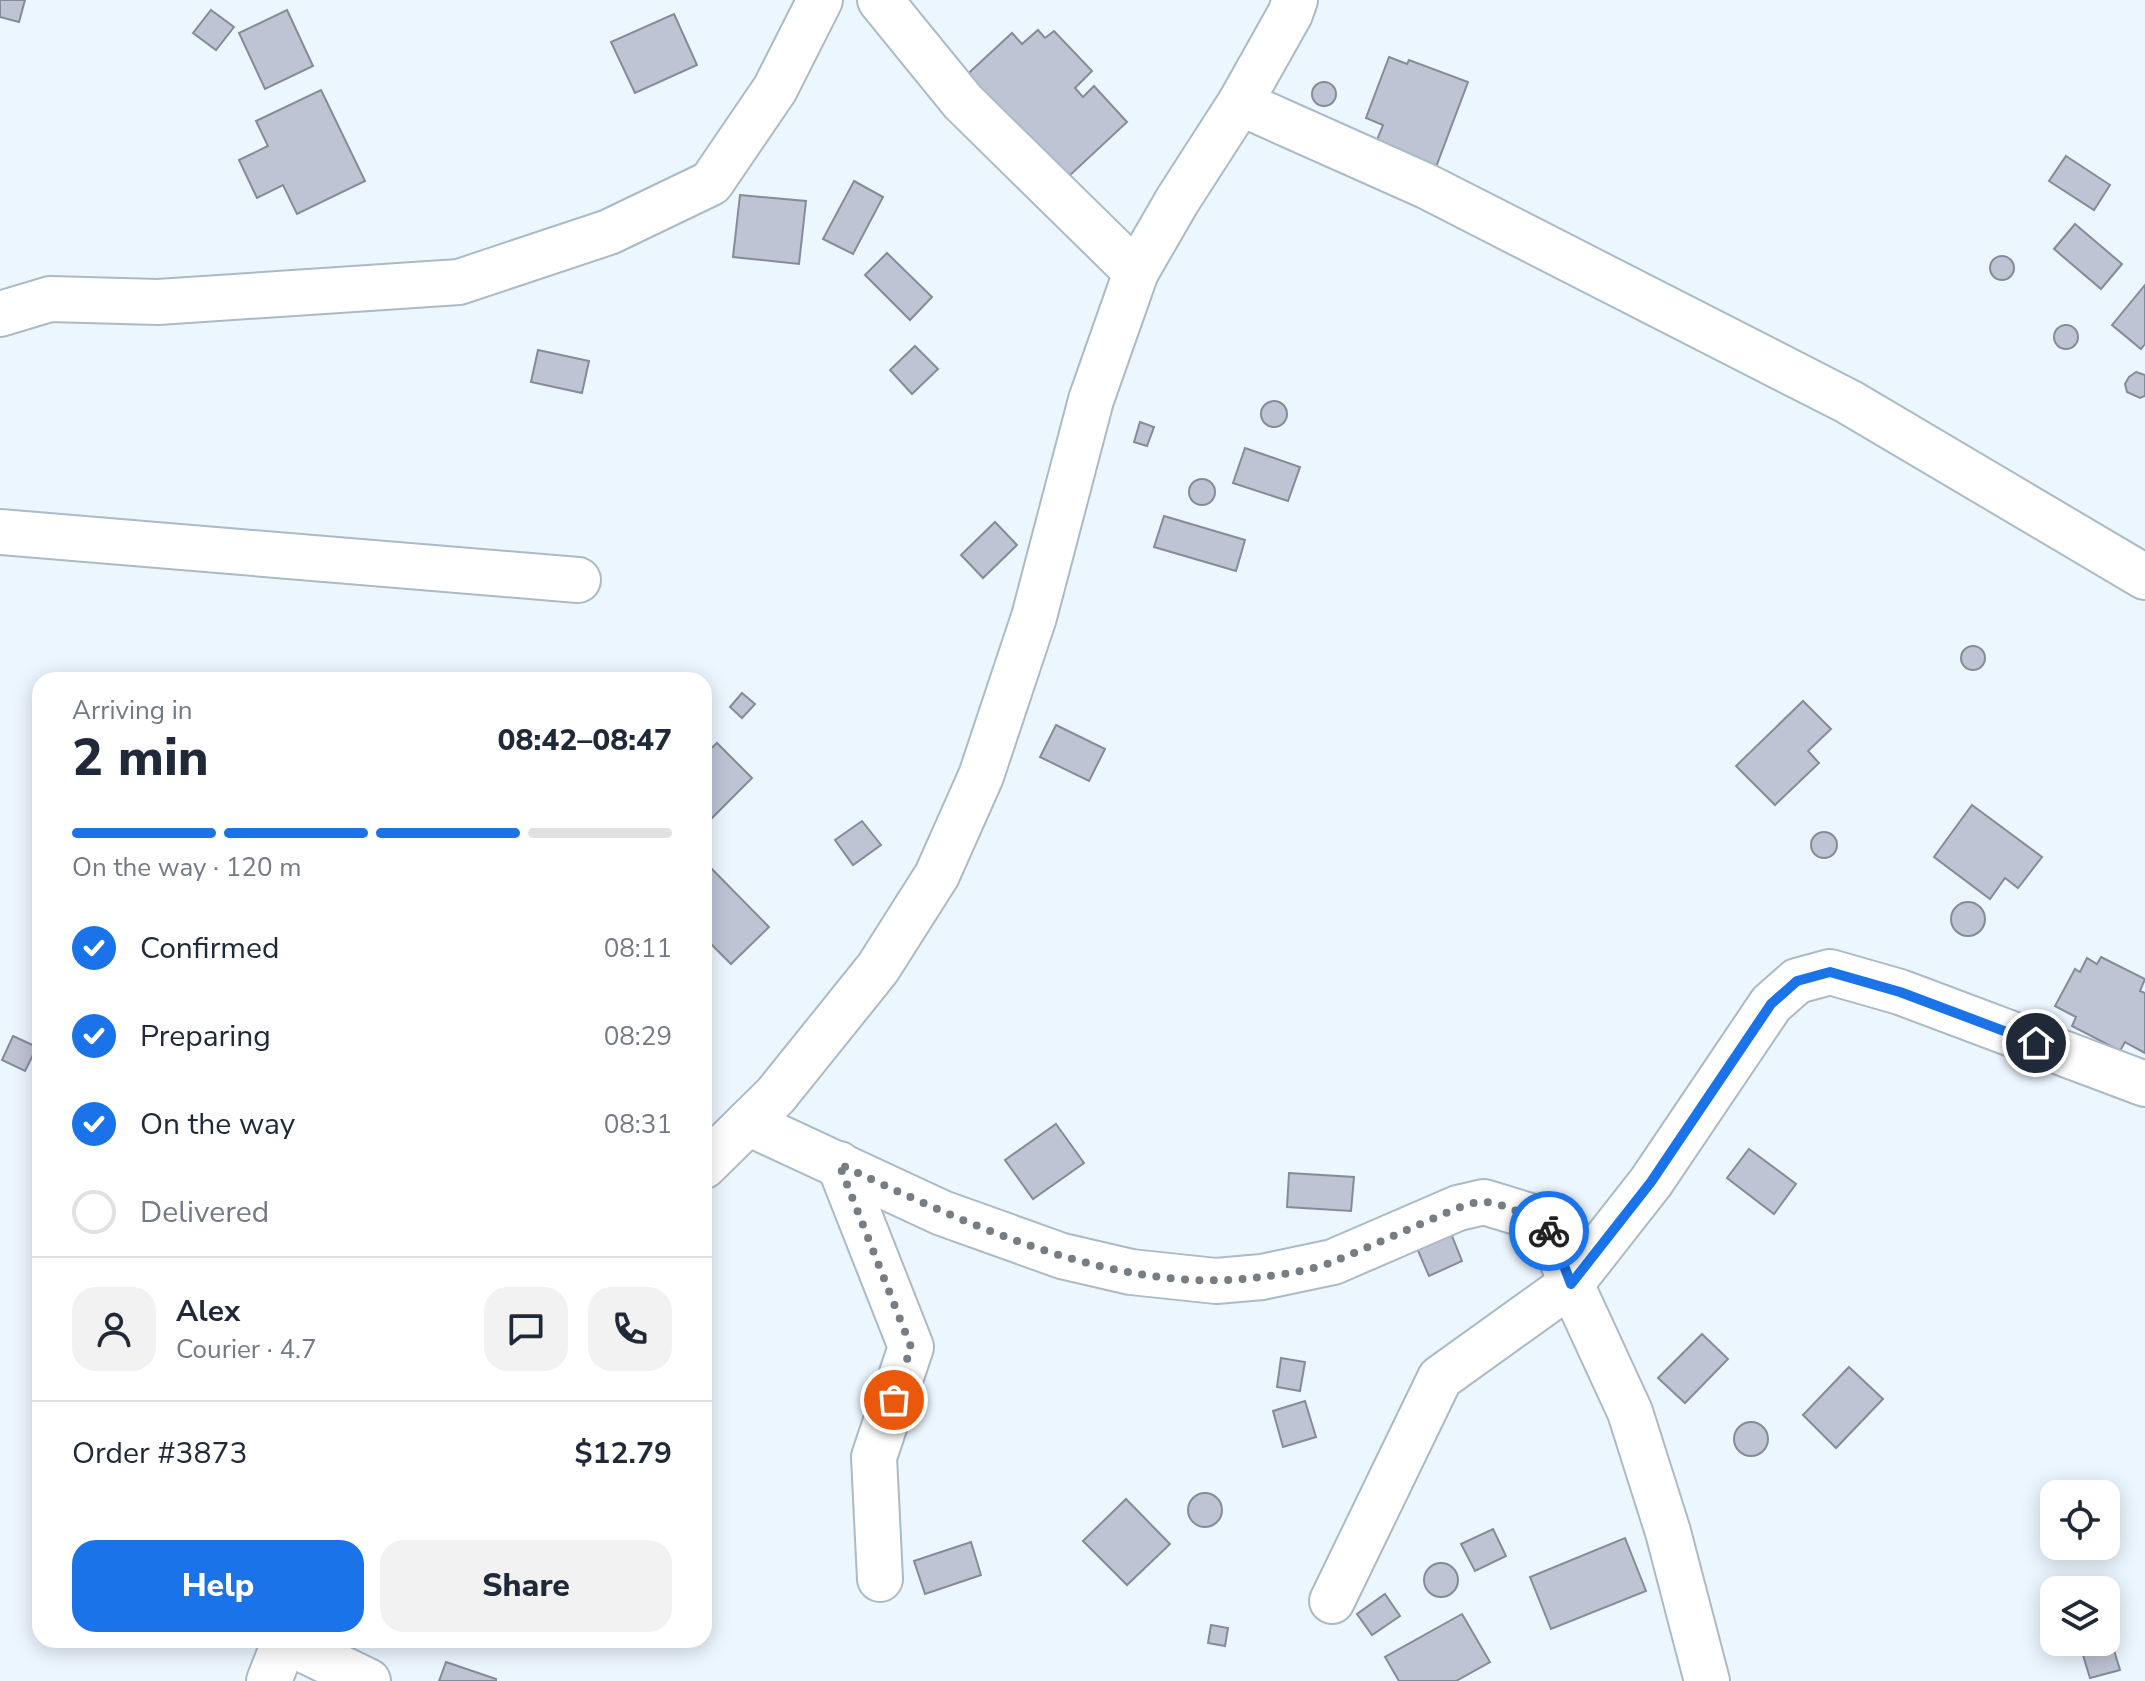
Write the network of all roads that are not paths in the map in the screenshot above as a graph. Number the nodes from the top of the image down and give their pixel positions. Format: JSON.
{"nodes":[{"id":1,"x":820,"y":0,"type":"edge"},
{"id":2,"x":880,"y":0,"type":"edge"},
{"id":3,"x":1295,"y":0,"type":"edge"},
{"id":4,"x":1240,"y":103,"type":"junction"},
{"id":5,"x":1136,"y":272,"type":"junction"},
{"id":6,"x":0,"y":314,"type":"edge"},
{"id":7,"x":0,"y":532,"type":"edge"},
{"id":8,"x":2145,"y":577,"type":"edge"},
{"id":9,"x":578,"y":580,"type":"dead end"},
{"id":10,"x":2145,"y":1084,"type":"edge"},
{"id":11,"x":748,"y":1123,"type":"junction"},
{"id":12,"x":712,"y":1158,"type":"edge"},
{"id":13,"x":839,"y":1164,"type":"junction"},
{"id":14,"x":1571,"y":1284,"type":"junction"},
{"id":15,"x":880,"y":1579,"type":"dead end"},
{"id":16,"x":1332,"y":1601,"type":"dead end"},
{"id":17,"x":282,"y":1648,"type":"edge"},
{"id":18,"x":301,"y":1648,"type":"edge"},
{"id":19,"x":269,"y":1681,"type":"edge"},
{"id":20,"x":368,"y":1681,"type":"edge"},
{"id":21,"x":1707,"y":1681,"type":"edge"}],
"edges":[{"from":1,"to":6,"type":"street"},
{"from":2,"to":5,"type":"street"},
{"from":3,"to":4,"type":"street"},
{"from":4,"to":5,"type":"street"},
{"from":4,"to":8,"type":"street"},
{"from":5,"to":11,"type":"street"},
{"from":7,"to":9,"type":"street"},
{"from":10,"to":14,"type":"street"},
{"from":11,"to":12,"type":"street"},
{"from":11,"to":13,"type":"street"},
{"from":13,"to":14,"type":"street"},
{"from":13,"to":15,"type":"street"},
{"from":14,"to":16,"type":"street"},
{"from":14,"to":21,"type":"street"},
{"from":17,"to":19,"type":"street"},
{"from":18,"to":20,"type":"street"}]}
